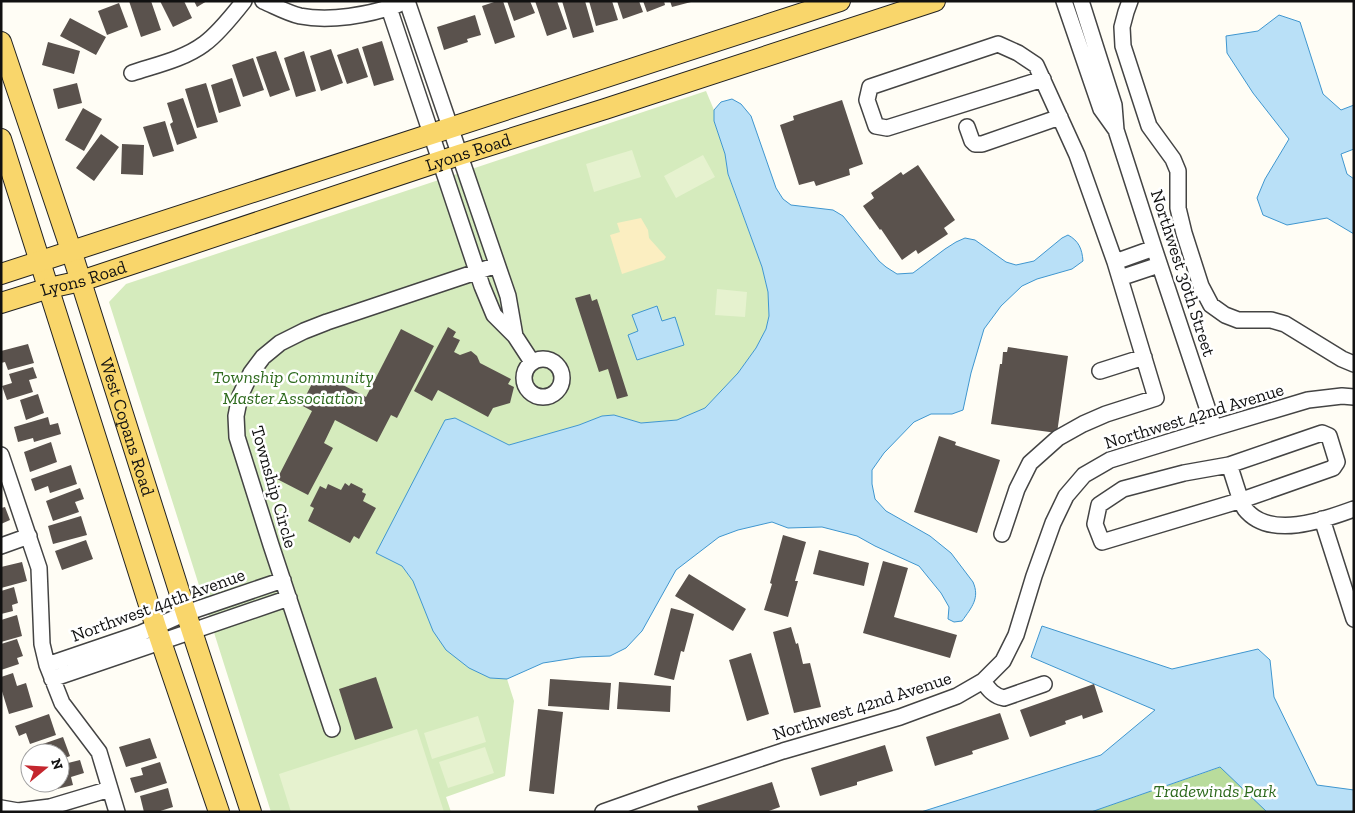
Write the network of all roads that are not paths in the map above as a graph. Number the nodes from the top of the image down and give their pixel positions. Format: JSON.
{"nodes":[{"id":1,"x":244,"y":1,"type":"edge"},
{"id":2,"x":263,"y":1,"type":"edge"},
{"id":3,"x":406,"y":1,"type":"edge"},
{"id":4,"x":840,"y":1,"type":"edge"},
{"id":5,"x":935,"y":1,"type":"edge"},
{"id":6,"x":1064,"y":1,"type":"edge"},
{"id":7,"x":1081,"y":1,"type":"edge"},
{"id":8,"x":1130,"y":1,"type":"edge"},
{"id":9,"x":389,"y":8,"type":"junction"},
{"id":10,"x":1,"y":42,"type":"edge"},
{"id":11,"x":132,"y":73,"type":"dead end"},
{"id":12,"x":1042,"y":79,"type":"junction"},
{"id":13,"x":1060,"y":117,"type":"junction"},
{"id":14,"x":967,"y":127,"type":"dead end"},
{"id":15,"x":1116,"y":130,"type":"junction"},
{"id":16,"x":441,"y":131,"type":"junction"},
{"id":17,"x":1,"y":139,"type":"edge"},
{"id":18,"x":450,"y":158,"type":"junction"},
{"id":19,"x":1154,"y":248,"type":"junction"},
{"id":20,"x":71,"y":250,"type":"junction"},
{"id":21,"x":41,"y":261,"type":"junction"},
{"id":22,"x":1115,"y":262,"type":"junction"},
{"id":23,"x":497,"y":265,"type":"junction"},
{"id":24,"x":1159,"y":265,"type":"junction"},
{"id":25,"x":477,"y":272,"type":"junction"},
{"id":26,"x":1,"y":274,"type":"edge"},
{"id":27,"x":1120,"y":278,"type":"junction"},
{"id":28,"x":81,"y":281,"type":"junction"},
{"id":29,"x":49,"y":288,"type":"junction"},
{"id":30,"x":1,"y":302,"type":"edge"},
{"id":31,"x":515,"y":336,"type":"junction"},
{"id":32,"x":1144,"y":357,"type":"junction"},
{"id":33,"x":532,"y":362,"type":"dead end"},
{"id":34,"x":1354,"y":364,"type":"edge"},
{"id":35,"x":1100,"y":371,"type":"dead end"},
{"id":36,"x":1354,"y":397,"type":"edge"},
{"id":37,"x":1214,"y":428,"type":"junction"},
{"id":38,"x":1,"y":455,"type":"edge"},
{"id":39,"x":1230,"y":465,"type":"junction"},
{"id":40,"x":1242,"y":500,"type":"junction"},
{"id":41,"x":1354,"y":509,"type":"edge"},
{"id":42,"x":1322,"y":519,"type":"junction"},
{"id":43,"x":1002,"y":534,"type":"dead end"},
{"id":44,"x":29,"y":536,"type":"junction"},
{"id":45,"x":1,"y":546,"type":"edge"},
{"id":46,"x":283,"y":580,"type":"junction"},
{"id":47,"x":289,"y":598,"type":"junction"},
{"id":48,"x":1354,"y":619,"type":"edge"},
{"id":49,"x":189,"y":622,"type":"junction"},
{"id":50,"x":158,"y":635,"type":"junction"},
{"id":51,"x":50,"y":672,"type":"junction"},
{"id":52,"x":983,"y":681,"type":"junction"},
{"id":53,"x":1044,"y":684,"type":"dead end"},
{"id":54,"x":332,"y":729,"type":"dead end"},
{"id":55,"x":110,"y":789,"type":"junction"},
{"id":56,"x":1,"y":808,"type":"edge"},
{"id":57,"x":117,"y":812,"type":"edge"},
{"id":58,"x":219,"y":812,"type":"edge"},
{"id":59,"x":251,"y":812,"type":"edge"},
{"id":60,"x":603,"y":812,"type":"edge"}],
"edges":[{"from":1,"to":11,"type":"street"},
{"from":2,"to":9,"type":"street"},
{"from":3,"to":9,"type":"street"},
{"from":3,"to":16,"type":"street"},
{"from":4,"to":16,"type":"main road","name":"Lyons Road"},
{"from":5,"to":18,"type":"main road","name":"Lyons Road"},
{"from":6,"to":15,"type":"street","name":"Northwest 30th Street"},
{"from":7,"to":15,"type":"street","name":"Northwest 30th Street"},
{"from":8,"to":34,"type":"street"},
{"from":9,"to":16,"type":"street"},
{"from":10,"to":20,"type":"main road","name":"West Copans Road"},
{"from":12,"to":12,"type":"street"},
{"from":12,"to":13,"type":"street"},
{"from":13,"to":14,"type":"street"},
{"from":13,"to":22,"type":"street"},
{"from":15,"to":19,"type":"street","name":"Northwest 30th Street"},
{"from":16,"to":18,"type":"street"},
{"from":16,"to":20,"type":"main road","name":"Lyons Road"},
{"from":17,"to":21,"type":"main road","name":"West Copans Road"},
{"from":18,"to":23,"type":"street"},
{"from":18,"to":25,"type":"street"},
{"from":18,"to":28,"type":"main road","name":"Lyons Road"},
{"from":19,"to":22,"type":"street"},
{"from":19,"to":24,"type":"street","name":"Northwest 30th Street"},
{"from":20,"to":21,"type":"main road","name":"Lyons Road"},
{"from":20,"to":28,"type":"main road","name":"West Copans Road"},
{"from":21,"to":26,"type":"main road","name":"Lyons Road"},
{"from":21,"to":29,"type":"main road","name":"West Copans Road"},
{"from":22,"to":27,"type":"street"},
{"from":23,"to":25,"type":"street","name":"Township Circle"},
{"from":23,"to":31,"type":"street"},
{"from":24,"to":27,"type":"street"},
{"from":24,"to":37,"type":"street","name":"Northwest 30th Street"},
{"from":25,"to":31,"type":"street"},
{"from":25,"to":46,"type":"street","name":"Township Circle"},
{"from":27,"to":32,"type":"street"},
{"from":28,"to":29,"type":"main road","name":"Lyons Road"},
{"from":28,"to":49,"type":"main road","name":"West Copans Road"},
{"from":29,"to":30,"type":"main road","name":"Lyons Road"},
{"from":29,"to":50,"type":"main road","name":"West Copans Road"},
{"from":31,"to":33,"type":"street"},
{"from":32,"to":35,"type":"street"},
{"from":32,"to":43,"type":"street"},
{"from":36,"to":37,"type":"street","name":"Northwest 42nd Avenue"},
{"from":37,"to":52,"type":"street","name":"Northwest 42nd Avenue"},
{"from":38,"to":44,"type":"street"},
{"from":39,"to":40,"type":"street"},
{"from":39,"to":40,"type":"street"},
{"from":39,"to":40,"type":"street"},
{"from":40,"to":42,"type":"street"},
{"from":41,"to":42,"type":"street"},
{"from":42,"to":48,"type":"street"},
{"from":44,"to":45,"type":"street"},
{"from":44,"to":51,"type":"street"},
{"from":46,"to":47,"type":"street","name":"Township Circle"},
{"from":46,"to":49,"type":"street","name":"Northwest 44th Avenue"},
{"from":47,"to":49,"type":"street","name":"Northwest 44th Avenue"},
{"from":47,"to":54,"type":"street","name":"Township Circle"},
{"from":49,"to":50,"type":"street","name":"Northwest 44th Avenue"},
{"from":49,"to":59,"type":"main road","name":"West Copans Road"},
{"from":50,"to":51,"type":"street","name":"Northwest 44th Avenue"},
{"from":50,"to":58,"type":"main road","name":"West Copans Road"},
{"from":51,"to":55,"type":"street"},
{"from":52,"to":53,"type":"street"},
{"from":52,"to":60,"type":"street","name":"Northwest 42nd Avenue"},
{"from":55,"to":56,"type":"street"},
{"from":55,"to":57,"type":"street"}]}
